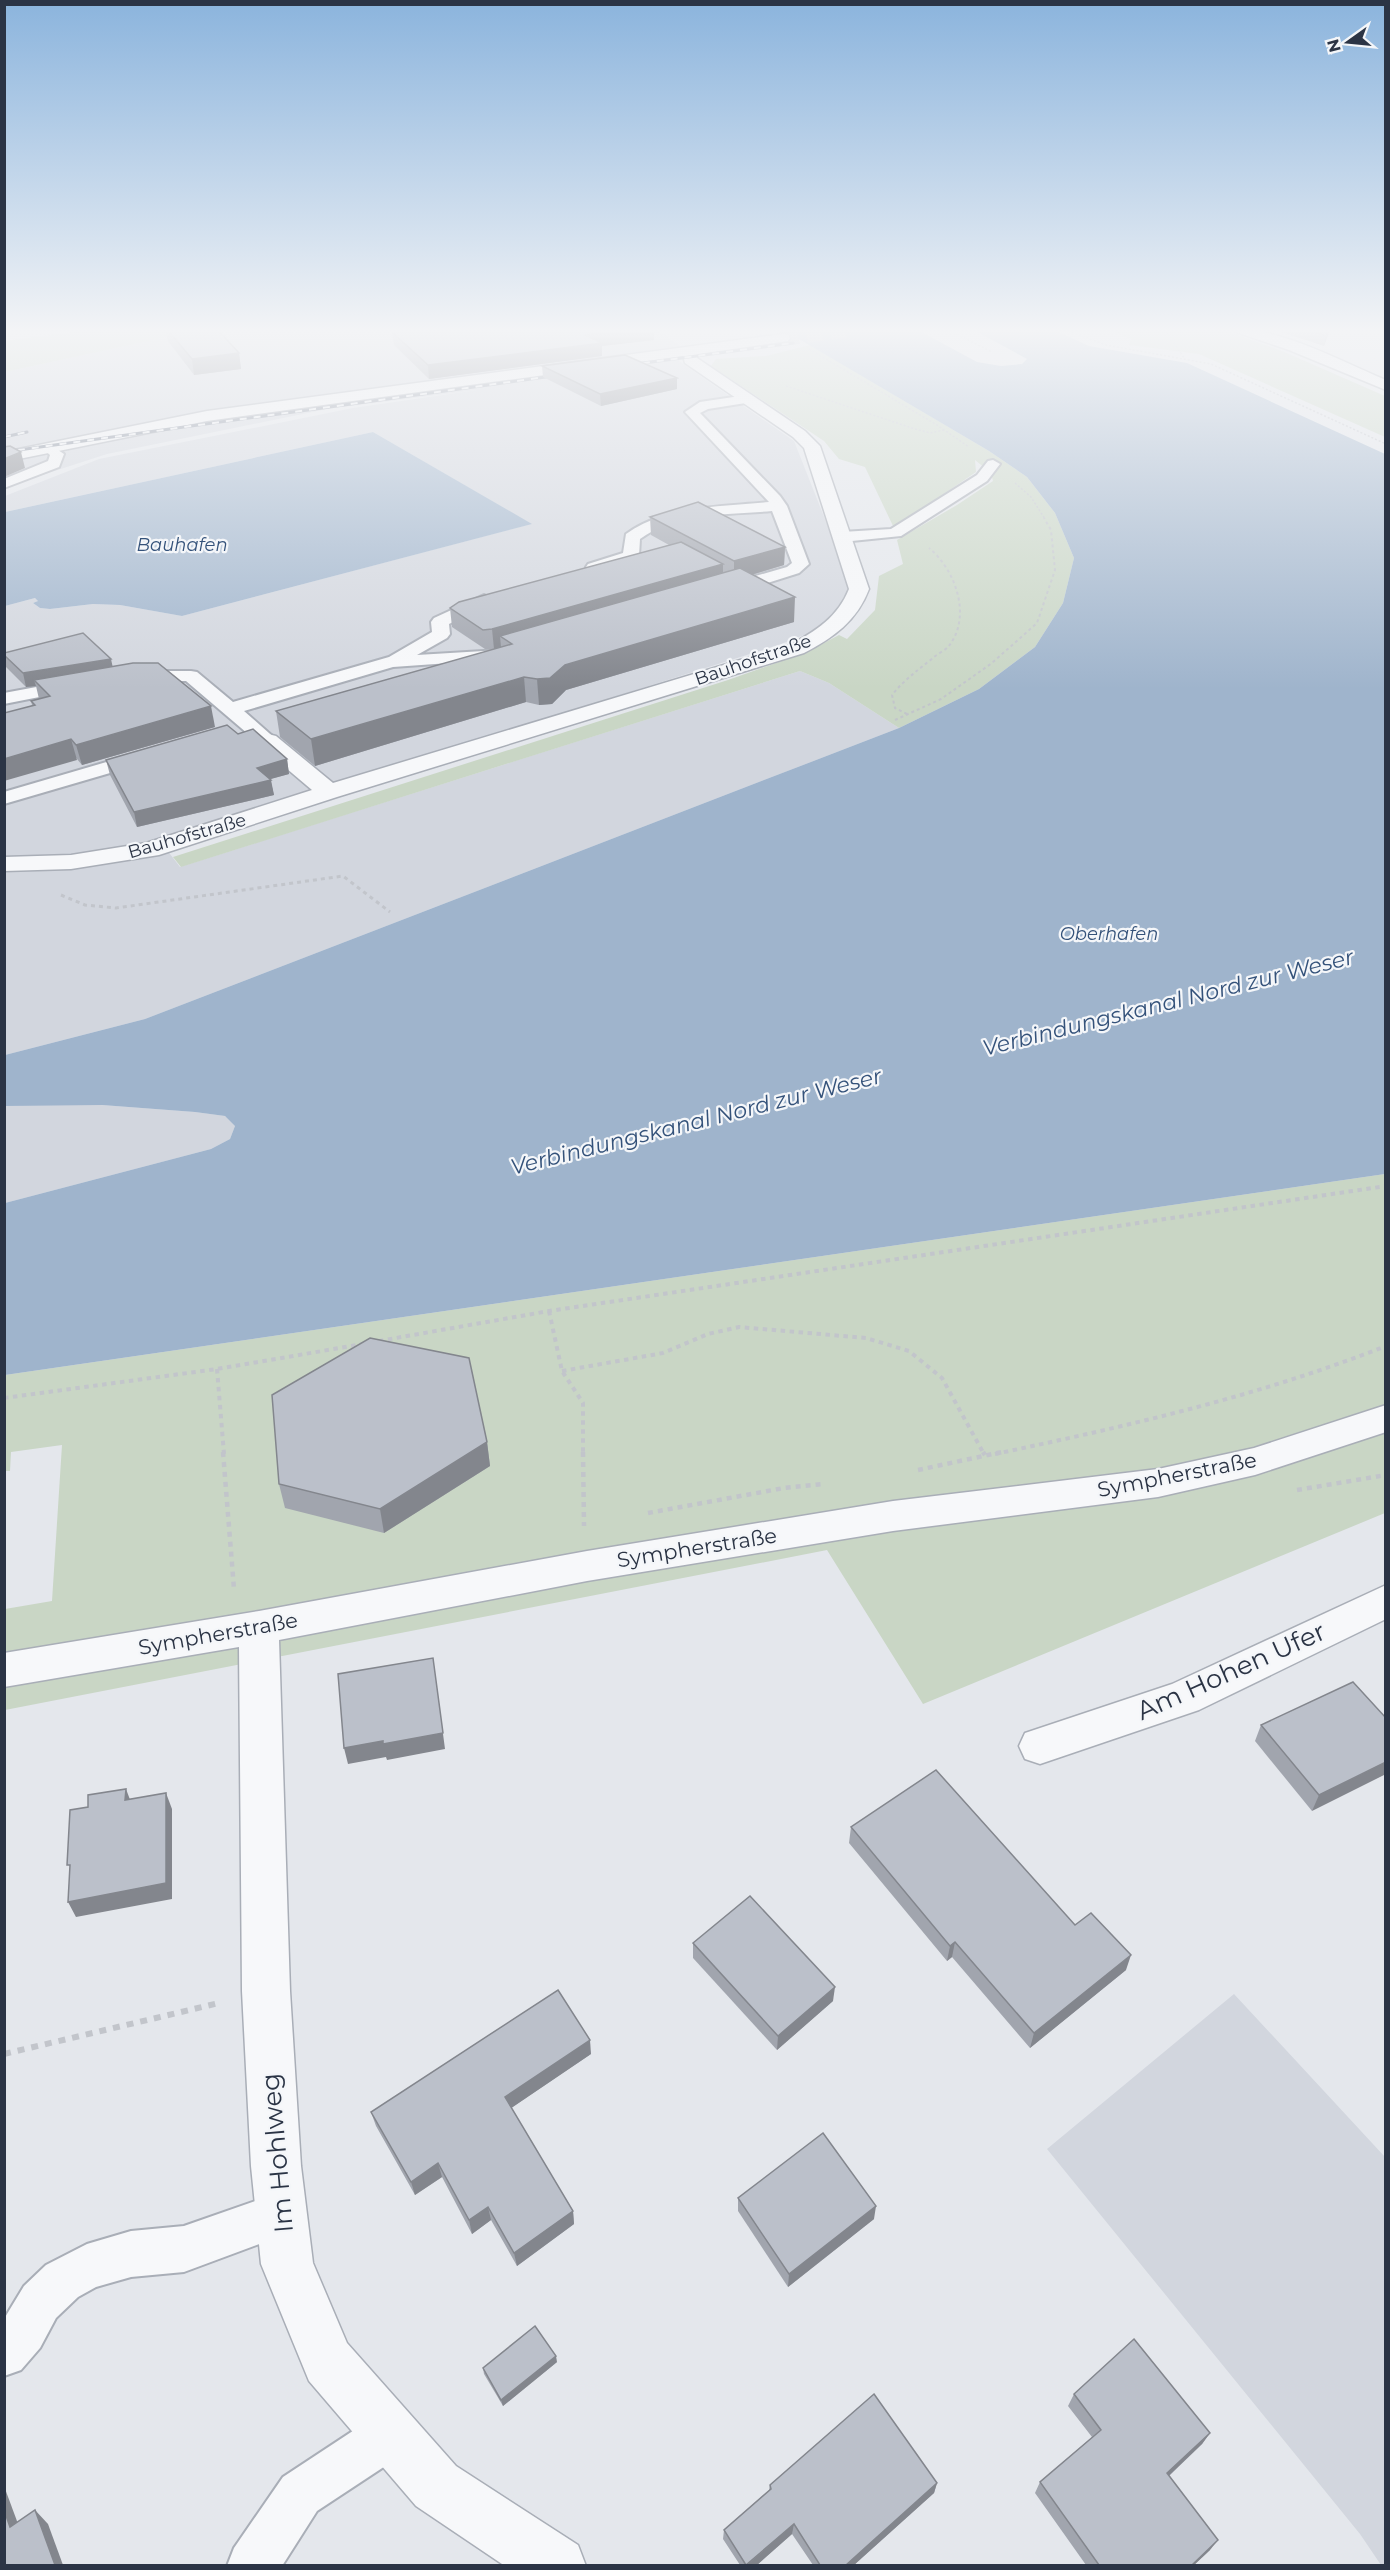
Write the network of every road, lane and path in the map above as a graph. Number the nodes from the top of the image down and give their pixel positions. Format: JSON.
{"nodes":[{"id":1,"x":44,"y":449,"type":"edge"},
{"id":2,"x":50,"y":449,"type":"edge"},
{"id":3,"x":726,"y":449,"type":"edge"},
{"id":4,"x":813,"y":449,"type":"edge"},
{"id":5,"x":971,"y":449,"type":"edge"},
{"id":6,"x":4,"y":457,"type":"edge"},
{"id":7,"x":993,"y":464,"type":"junction"},
{"id":8,"x":4,"y":484,"type":"edge"},
{"id":9,"x":779,"y":506,"type":"junction"},
{"id":10,"x":895,"y":533,"type":"junction"},
{"id":11,"x":842,"y":537,"type":"junction"},
{"id":12,"x":576,"y":572,"type":"edge"},
{"id":13,"x":499,"y":594,"type":"edge"},
{"id":14,"x":701,"y":597,"type":"edge"},
{"id":15,"x":518,"y":650,"type":"edge"},
{"id":16,"x":392,"y":662,"type":"junction"},
{"id":17,"x":117,"y":678,"type":"edge"},
{"id":18,"x":88,"y":682,"type":"edge"},
{"id":19,"x":4,"y":699,"type":"edge"},
{"id":20,"x":230,"y":709,"type":"junction"},
{"id":21,"x":908,"y":714,"type":"junction"},
{"id":22,"x":895,"y":720,"type":"dead end"},
{"id":23,"x":249,"y":725,"type":"junction"},
{"id":24,"x":227,"y":732,"type":"edge"},
{"id":25,"x":268,"y":741,"type":"joint"},
{"id":26,"x":161,"y":752,"type":"edge"},
{"id":27,"x":329,"y":792,"type":"junction"},
{"id":28,"x":4,"y":798,"type":"edge"},
{"id":29,"x":4,"y":864,"type":"edge"},
{"id":30,"x":58,"y":893,"type":"dead end"},
{"id":31,"x":390,"y":912,"type":"dead end"},
{"id":32,"x":1386,"y":1186,"type":"edge"},
{"id":33,"x":549,"y":1311,"type":"junction"},
{"id":34,"x":377,"y":1341,"type":"edge"},
{"id":35,"x":366,"y":1343,"type":"edge"},
{"id":36,"x":1386,"y":1346,"type":"edge"},
{"id":37,"x":217,"y":1369,"type":"junction"},
{"id":38,"x":562,"y":1371,"type":"junction"},
{"id":39,"x":4,"y":1398,"type":"edge"},
{"id":40,"x":1386,"y":1418,"type":"edge"},
{"id":41,"x":985,"y":1455,"type":"junction"},
{"id":42,"x":910,"y":1472,"type":"dead end"},
{"id":43,"x":831,"y":1484,"type":"dead end"},
{"id":44,"x":642,"y":1514,"type":"dead end"},
{"id":45,"x":596,"y":1522,"type":"dead end"},
{"id":46,"x":584,"y":1525,"type":"junction"},
{"id":47,"x":572,"y":1527,"type":"dead end"},
{"id":48,"x":587,"y":1566,"type":"junction"},
{"id":49,"x":1386,"y":1601,"type":"edge"},
{"id":50,"x":249,"y":1629,"type":"junction"},
{"id":51,"x":4,"y":1670,"type":"edge"},
{"id":52,"x":1040,"y":1746,"type":"dead end"},
{"id":53,"x":266,"y":1991,"type":"junction"},
{"id":54,"x":4,"y":2054,"type":"edge"},
{"id":55,"x":281,"y":2214,"type":"junction"},
{"id":56,"x":4,"y":2353,"type":"edge"},
{"id":57,"x":391,"y":2434,"type":"junction"},
{"id":58,"x":252,"y":2565,"type":"edge"},
{"id":59,"x":557,"y":2565,"type":"edge"}],
"edges":[{"from":1,"to":6,"type":"street"},
{"from":2,"to":8,"type":"lane"},
{"from":3,"to":9,"type":"lane"},
{"from":4,"to":11,"type":"street","name":"Bauhofstraße"},
{"from":5,"to":7,"type":"path"},
{"from":7,"to":10,"type":"lane"},
{"from":7,"to":21,"type":"path"},
{"from":9,"to":12,"type":"lane"},
{"from":9,"to":14,"type":"lane"},
{"from":10,"to":11,"type":"lane"},
{"from":10,"to":21,"type":"path"},
{"from":11,"to":27,"type":"street","name":"Bauhofstraße"},
{"from":13,"to":16,"type":"lane"},
{"from":15,"to":16,"type":"lane"},
{"from":16,"to":20,"type":"lane"},
{"from":17,"to":20,"type":"lane"},
{"from":18,"to":19,"type":"lane"},
{"from":20,"to":23,"type":"lane"},
{"from":21,"to":22,"type":"path"},
{"from":23,"to":24,"type":"lane"},
{"from":23,"to":25,"type":"lane"},
{"from":25,"to":27,"type":"street"},
{"from":26,"to":28,"type":"lane"},
{"from":27,"to":29,"type":"street","name":"Bauhofstraße"},
{"from":30,"to":31,"type":"path"},
{"from":32,"to":33,"type":"path"},
{"from":33,"to":34,"type":"path"},
{"from":33,"to":38,"type":"path"},
{"from":35,"to":37,"type":"path"},
{"from":36,"to":41,"type":"path"},
{"from":37,"to":39,"type":"path"},
{"from":37,"to":50,"type":"path"},
{"from":38,"to":41,"type":"path"},
{"from":38,"to":46,"type":"path"},
{"from":40,"to":48,"type":"street","name":"Sympherstraße"},
{"from":41,"to":42,"type":"path"},
{"from":43,"to":44,"type":"path"},
{"from":45,"to":46,"type":"path"},
{"from":46,"to":47,"type":"path"},
{"from":46,"to":48,"type":"path"},
{"from":48,"to":50,"type":"street","name":"Sympherstraße"},
{"from":49,"to":52,"type":"street","name":"Am Hohen Ufer"},
{"from":50,"to":51,"type":"street","name":"Sympherstraße"},
{"from":50,"to":53,"type":"street","name":"Im Hohlweg"},
{"from":53,"to":54,"type":"path"},
{"from":53,"to":55,"type":"street","name":"Im Hohlweg"},
{"from":55,"to":56,"type":"lane"},
{"from":55,"to":57,"type":"street","name":"Im Hohlweg"},
{"from":57,"to":58,"type":"lane"},
{"from":57,"to":59,"type":"street","name":"Im Hohlweg"}]}
